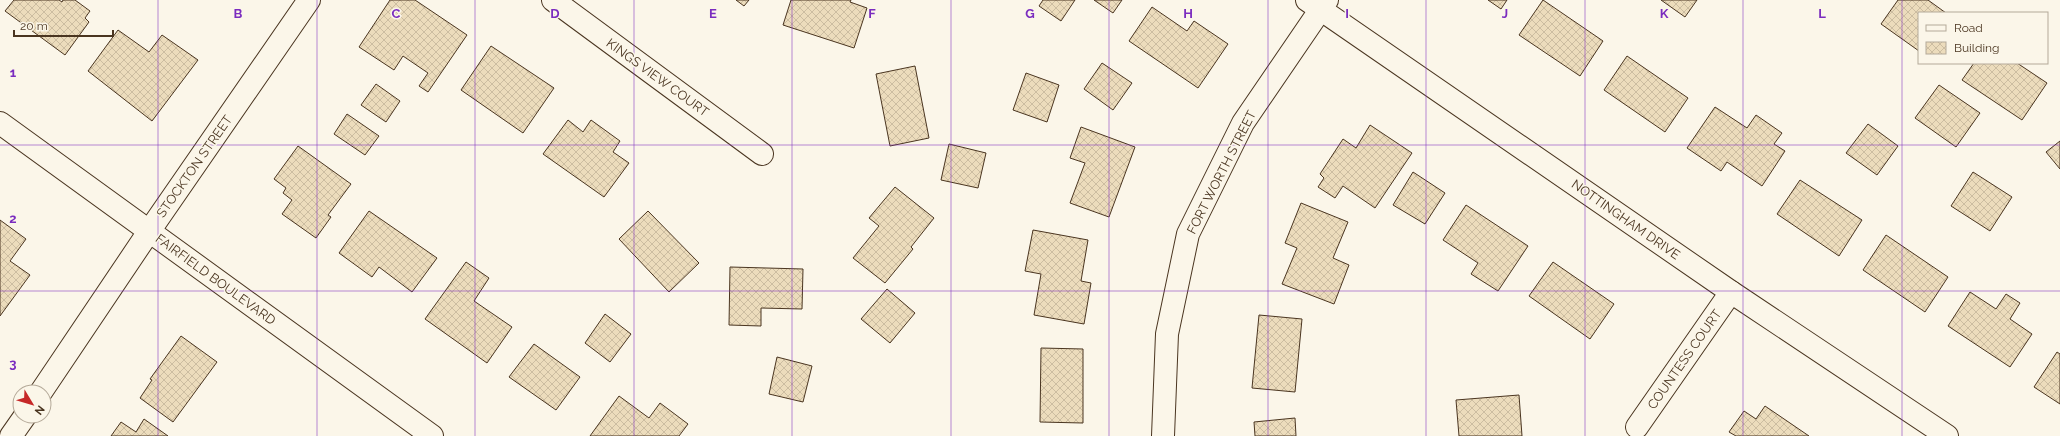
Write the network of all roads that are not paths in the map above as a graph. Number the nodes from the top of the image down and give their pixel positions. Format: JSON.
{"nodes":[{"id":1,"x":309,"y":0,"type":"edge"},
{"id":2,"x":554,"y":0,"type":"edge"},
{"id":3,"x":1318,"y":3,"type":"edge"},
{"id":4,"x":0,"y":122,"type":"edge"},
{"id":5,"x":762,"y":154,"type":"dead end"},
{"id":6,"x":150,"y":230,"type":"junction"},
{"id":7,"x":1731,"y":292,"type":"junction"},
{"id":8,"x":46,"y":384,"type":"edge"},
{"id":9,"x":19,"y":424,"type":"edge"},
{"id":10,"x":1637,"y":427,"type":"dead end"},
{"id":11,"x":11,"y":436,"type":"edge"},
{"id":12,"x":432,"y":436,"type":"edge"},
{"id":13,"x":1163,"y":436,"type":"edge"},
{"id":14,"x":1946,"y":436,"type":"edge"}],
"edges":[{"from":1,"to":6,"type":"street","name":"STOCKTON STREET"},
{"from":2,"to":5,"type":"street","name":"KINGS VIEW COURT"},
{"from":3,"to":7,"type":"street","name":"NOTTINGHAM DRIVE"},
{"from":3,"to":13,"type":"street","name":"FORT WORTH STREET"},
{"from":4,"to":6,"type":"street","name":"FAIRFIELD BOULEVARD"},
{"from":6,"to":8,"type":"street","name":"STOCKTON STREET"},
{"from":6,"to":12,"type":"street","name":"FAIRFIELD BOULEVARD"},
{"from":7,"to":10,"type":"street","name":"COUNTESS COURT"},
{"from":7,"to":14,"type":"street","name":"NOTTINGHAM DRIVE"},
{"from":9,"to":11,"type":"street"}]}
